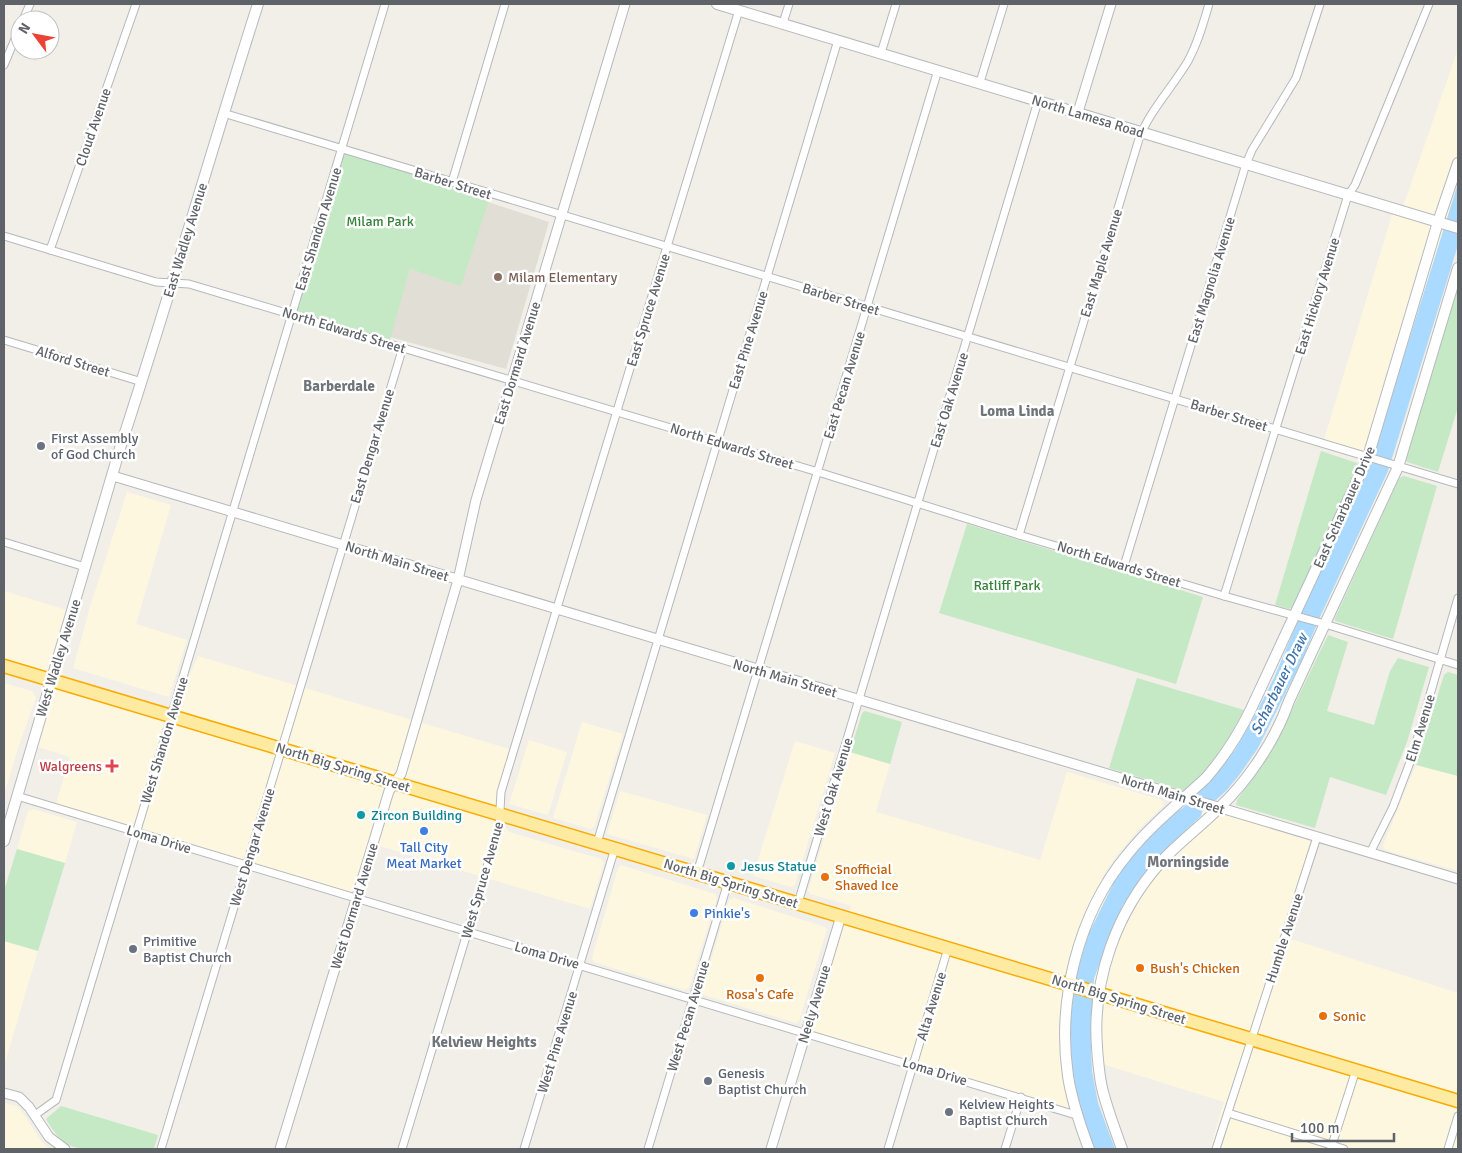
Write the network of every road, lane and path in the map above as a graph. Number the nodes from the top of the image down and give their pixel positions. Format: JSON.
{"nodes":[{"id":1,"x":136,"y":4,"type":"edge"},
{"id":2,"x":258,"y":4,"type":"edge"},
{"id":3,"x":385,"y":4,"type":"edge"},
{"id":4,"x":505,"y":4,"type":"edge"},
{"id":5,"x":625,"y":4,"type":"edge"},
{"id":6,"x":717,"y":4,"type":"edge"},
{"id":7,"x":789,"y":4,"type":"edge"},
{"id":8,"x":896,"y":4,"type":"edge"},
{"id":9,"x":1004,"y":4,"type":"edge"},
{"id":10,"x":1111,"y":4,"type":"edge"},
{"id":11,"x":1209,"y":4,"type":"edge"},
{"id":12,"x":1320,"y":4,"type":"edge"},
{"id":13,"x":1429,"y":4,"type":"edge"},
{"id":14,"x":739,"y":10,"type":"junction"},
{"id":15,"x":783,"y":23,"type":"junction"},
{"id":16,"x":838,"y":40,"type":"junction"},
{"id":17,"x":10,"y":50,"type":"edge"},
{"id":18,"x":881,"y":53,"type":"junction"},
{"id":19,"x":4,"y":65,"type":"edge"},
{"id":20,"x":938,"y":70,"type":"junction"},
{"id":21,"x":980,"y":82,"type":"junction"},
{"id":22,"x":1038,"y":101,"type":"junction"},
{"id":23,"x":1078,"y":112,"type":"junction"},
{"id":24,"x":223,"y":113,"type":"junction"},
{"id":25,"x":1141,"y":132,"type":"junction"},
{"id":26,"x":342,"y":149,"type":"junction"},
{"id":27,"x":1458,"y":163,"type":"edge"},
{"id":28,"x":1246,"y":164,"type":"junction"},
{"id":29,"x":452,"y":182,"type":"junction"},
{"id":30,"x":1348,"y":195,"type":"junction"},
{"id":31,"x":562,"y":215,"type":"junction"},
{"id":32,"x":1441,"y":223,"type":"junction"},
{"id":33,"x":1458,"y":228,"type":"edge"},
{"id":34,"x":4,"y":236,"type":"edge"},
{"id":35,"x":667,"y":246,"type":"junction"},
{"id":36,"x":50,"y":250,"type":"junction"},
{"id":37,"x":1458,"y":268,"type":"edge"},
{"id":38,"x":767,"y":276,"type":"junction"},
{"id":39,"x":172,"y":282,"type":"junction"},
{"id":40,"x":868,"y":306,"type":"junction"},
{"id":41,"x":292,"y":314,"type":"junction"},
{"id":42,"x":968,"y":337,"type":"junction"},
{"id":43,"x":4,"y":340,"type":"edge"},
{"id":44,"x":402,"y":347,"type":"junction"},
{"id":45,"x":1070,"y":368,"type":"junction"},
{"id":46,"x":512,"y":380,"type":"junction"},
{"id":47,"x":142,"y":382,"type":"junction"},
{"id":48,"x":1174,"y":399,"type":"junction"},
{"id":49,"x":617,"y":412,"type":"junction"},
{"id":50,"x":1275,"y":429,"type":"junction"},
{"id":51,"x":718,"y":442,"type":"junction"},
{"id":52,"x":1368,"y":458,"type":"junction"},
{"id":53,"x":1398,"y":466,"type":"junction"},
{"id":54,"x":818,"y":472,"type":"junction"},
{"id":55,"x":112,"y":476,"type":"junction"},
{"id":56,"x":1458,"y":484,"type":"edge"},
{"id":57,"x":918,"y":502,"type":"junction"},
{"id":58,"x":232,"y":512,"type":"junction"},
{"id":59,"x":1019,"y":535,"type":"junction"},
{"id":60,"x":4,"y":542,"type":"edge"},
{"id":61,"x":342,"y":545,"type":"junction"},
{"id":62,"x":1124,"y":566,"type":"junction"},
{"id":63,"x":85,"y":567,"type":"junction"},
{"id":64,"x":458,"y":580,"type":"junction"},
{"id":65,"x":1224,"y":596,"type":"junction"},
{"id":66,"x":1458,"y":598,"type":"edge"},
{"id":67,"x":558,"y":610,"type":"junction"},
{"id":68,"x":1294,"y":616,"type":"junction"},
{"id":69,"x":1325,"y":624,"type":"junction"},
{"id":70,"x":658,"y":639,"type":"junction"},
{"id":71,"x":1440,"y":660,"type":"junction"},
{"id":72,"x":1458,"y":665,"type":"edge"},
{"id":73,"x":4,"y":666,"type":"edge"},
{"id":74,"x":759,"y":670,"type":"junction"},
{"id":75,"x":51,"y":680,"type":"junction"},
{"id":76,"x":859,"y":699,"type":"junction"},
{"id":77,"x":171,"y":716,"type":"junction"},
{"id":78,"x":282,"y":749,"type":"junction"},
{"id":79,"x":394,"y":783,"type":"junction"},
{"id":80,"x":17,"y":796,"type":"junction"},
{"id":81,"x":1185,"y":797,"type":"junction"},
{"id":82,"x":1220,"y":808,"type":"junction"},
{"id":83,"x":500,"y":814,"type":"junction"},
{"id":84,"x":136,"y":832,"type":"junction"},
{"id":85,"x":1317,"y":837,"type":"junction"},
{"id":86,"x":4,"y":840,"type":"edge"},
{"id":87,"x":597,"y":843,"type":"junction"},
{"id":88,"x":616,"y":848,"type":"junction"},
{"id":89,"x":1370,"y":853,"type":"junction"},
{"id":90,"x":246,"y":865,"type":"junction"},
{"id":91,"x":697,"y":873,"type":"junction"},
{"id":92,"x":1458,"y":879,"type":"edge"},
{"id":93,"x":728,"y":882,"type":"junction"},
{"id":94,"x":357,"y":898,"type":"junction"},
{"id":95,"x":798,"y":903,"type":"junction"},
{"id":96,"x":841,"y":916,"type":"junction"},
{"id":97,"x":468,"y":931,"type":"junction"},
{"id":98,"x":948,"y":948,"type":"junction"},
{"id":99,"x":580,"y":965,"type":"junction"},
{"id":100,"x":1070,"y":984,"type":"junction"},
{"id":101,"x":1099,"y":993,"type":"junction"},
{"id":102,"x":693,"y":999,"type":"junction"},
{"id":103,"x":806,"y":1033,"type":"junction"},
{"id":104,"x":1251,"y":1038,"type":"junction"},
{"id":105,"x":913,"y":1065,"type":"junction"},
{"id":106,"x":1356,"y":1070,"type":"junction"},
{"id":107,"x":4,"y":1093,"type":"edge"},
{"id":108,"x":1021,"y":1097,"type":"junction"},
{"id":109,"x":1458,"y":1101,"type":"edge"},
{"id":110,"x":1228,"y":1113,"type":"junction"},
{"id":111,"x":35,"y":1115,"type":"junction"},
{"id":112,"x":1076,"y":1115,"type":"junction"},
{"id":113,"x":1458,"y":1116,"type":"edge"},
{"id":114,"x":1331,"y":1147,"type":"edge"},
{"id":115,"x":65,"y":1149,"type":"edge"},
{"id":116,"x":161,"y":1149,"type":"edge"},
{"id":117,"x":280,"y":1149,"type":"edge"},
{"id":118,"x":402,"y":1149,"type":"edge"},
{"id":119,"x":524,"y":1149,"type":"edge"},
{"id":120,"x":648,"y":1149,"type":"edge"},
{"id":121,"x":771,"y":1149,"type":"edge"},
{"id":122,"x":888,"y":1149,"type":"edge"},
{"id":123,"x":1005,"y":1149,"type":"edge"},
{"id":124,"x":1089,"y":1149,"type":"edge"},
{"id":125,"x":1122,"y":1149,"type":"edge"},
{"id":126,"x":1216,"y":1149,"type":"edge"},
{"id":127,"x":1344,"y":1149,"type":"edge"},
{"id":128,"x":1448,"y":1149,"type":"edge"}],
"edges":[{"from":1,"to":36,"type":"street","name":"Cloud Avenue"},
{"from":2,"to":24,"type":"main road","name":"East Wadley Avenue"},
{"from":3,"to":26,"type":"street","name":"East Shandon Avenue"},
{"from":4,"to":29,"type":"street"},
{"from":5,"to":31,"type":"street","name":"East Dormard Avenue"},
{"from":6,"to":14,"type":"main road","name":"North Lamesa Road"},
{"from":7,"to":15,"type":"street"},
{"from":8,"to":18,"type":"street"},
{"from":9,"to":21,"type":"street"},
{"from":10,"to":23,"type":"street"},
{"from":11,"to":25,"type":"street","name":"East Maple Avenue"},
{"from":12,"to":28,"type":"street","name":"East Magnolia Avenue"},
{"from":13,"to":30,"type":"street","name":"East Hickory Avenue"},
{"from":14,"to":15,"type":"main road","name":"North Lamesa Road"},
{"from":14,"to":35,"type":"street","name":"East Spruce Avenue"},
{"from":15,"to":16,"type":"main road","name":"North Lamesa Road"},
{"from":16,"to":18,"type":"main road","name":"North Lamesa Road"},
{"from":16,"to":38,"type":"street","name":"East Pine Avenue"},
{"from":17,"to":19,"type":"street"},
{"from":18,"to":20,"type":"main road","name":"North Lamesa Road"},
{"from":20,"to":21,"type":"main road","name":"North Lamesa Road"},
{"from":20,"to":40,"type":"street","name":"East Pecan Avenue"},
{"from":21,"to":22,"type":"main road","name":"North Lamesa Road"},
{"from":22,"to":23,"type":"main road","name":"North Lamesa Road"},
{"from":22,"to":42,"type":"street","name":"East Oak Avenue"},
{"from":23,"to":25,"type":"main road","name":"North Lamesa Road"},
{"from":24,"to":26,"type":"street","name":"Barber Street"},
{"from":24,"to":39,"type":"main road","name":"East Wadley Avenue"},
{"from":25,"to":28,"type":"main road","name":"North Lamesa Road"},
{"from":25,"to":45,"type":"street","name":"East Maple Avenue"},
{"from":26,"to":29,"type":"street","name":"Barber Street"},
{"from":26,"to":41,"type":"street","name":"East Shandon Avenue"},
{"from":27,"to":32,"type":"main road","name":"East Scharbauer Drive"},
{"from":28,"to":30,"type":"main road","name":"North Lamesa Road"},
{"from":28,"to":48,"type":"street","name":"East Magnolia Avenue"},
{"from":29,"to":31,"type":"street","name":"Barber Street"},
{"from":30,"to":32,"type":"main road","name":"North Lamesa Road"},
{"from":30,"to":50,"type":"street","name":"East Hickory Avenue"},
{"from":31,"to":35,"type":"street","name":"Barber Street"},
{"from":31,"to":46,"type":"street","name":"East Dormard Avenue"},
{"from":32,"to":33,"type":"main road","name":"North Lamesa Road"},
{"from":32,"to":52,"type":"main road","name":"East Scharbauer Drive"},
{"from":34,"to":36,"type":"street","name":"North Edwards Street"},
{"from":35,"to":38,"type":"street","name":"Barber Street"},
{"from":35,"to":49,"type":"street","name":"East Spruce Avenue"},
{"from":36,"to":39,"type":"street","name":"North Edwards Street"},
{"from":37,"to":53,"type":"main road"},
{"from":38,"to":40,"type":"street","name":"Barber Street"},
{"from":38,"to":51,"type":"street","name":"East Pine Avenue"},
{"from":39,"to":41,"type":"street","name":"North Edwards Street"},
{"from":39,"to":47,"type":"main road","name":"East Wadley Avenue"},
{"from":40,"to":42,"type":"street","name":"Barber Street"},
{"from":40,"to":54,"type":"street","name":"East Pecan Avenue"},
{"from":41,"to":44,"type":"street","name":"North Edwards Street"},
{"from":41,"to":58,"type":"street","name":"East Shandon Avenue"},
{"from":42,"to":45,"type":"street","name":"Barber Street"},
{"from":42,"to":57,"type":"street","name":"East Oak Avenue"},
{"from":43,"to":47,"type":"street","name":"Alford Street"},
{"from":44,"to":46,"type":"street","name":"North Edwards Street"},
{"from":44,"to":61,"type":"street","name":"East Dengar Avenue"},
{"from":45,"to":48,"type":"street","name":"Barber Street"},
{"from":45,"to":59,"type":"street","name":"East Maple Avenue"},
{"from":46,"to":49,"type":"street","name":"North Edwards Street"},
{"from":46,"to":64,"type":"street","name":"East Dormard Avenue"},
{"from":47,"to":55,"type":"main road","name":"East Wadley Avenue"},
{"from":48,"to":50,"type":"street","name":"Barber Street"},
{"from":48,"to":62,"type":"street","name":"East Magnolia Avenue"},
{"from":49,"to":51,"type":"street","name":"North Edwards Street"},
{"from":49,"to":67,"type":"street","name":"East Spruce Avenue"},
{"from":50,"to":52,"type":"street","name":"Barber Street"},
{"from":50,"to":65,"type":"street","name":"East Hickory Avenue"},
{"from":51,"to":54,"type":"street","name":"North Edwards Street"},
{"from":51,"to":70,"type":"street","name":"East Pine Avenue"},
{"from":52,"to":53,"type":"street","name":"Barber Street"},
{"from":52,"to":68,"type":"main road","name":"East Scharbauer Drive"},
{"from":53,"to":56,"type":"street","name":"Barber Street"},
{"from":53,"to":69,"type":"main road"},
{"from":54,"to":57,"type":"street","name":"North Edwards Street"},
{"from":54,"to":74,"type":"street","name":"East Pecan Avenue"},
{"from":55,"to":58,"type":"street","name":"North Main Street"},
{"from":55,"to":63,"type":"main road","name":"West Wadley Avenue"},
{"from":57,"to":59,"type":"street","name":"North Edwards Street"},
{"from":57,"to":76,"type":"street","name":"East Oak Avenue"},
{"from":58,"to":61,"type":"street","name":"North Main Street"},
{"from":58,"to":77,"type":"street","name":"West Shandon Avenue"},
{"from":59,"to":62,"type":"street","name":"North Edwards Street"},
{"from":60,"to":63,"type":"street"},
{"from":61,"to":64,"type":"street","name":"North Main Street"},
{"from":61,"to":78,"type":"street","name":"West Dengar Avenue"},
{"from":62,"to":65,"type":"street","name":"North Edwards Street"},
{"from":63,"to":75,"type":"main road","name":"West Wadley Avenue"},
{"from":64,"to":67,"type":"street","name":"North Main Street"},
{"from":64,"to":79,"type":"street","name":"West Dormard Avenue"},
{"from":65,"to":68,"type":"street","name":"North Edwards Street"},
{"from":66,"to":71,"type":"street","name":"Elm Avenue"},
{"from":67,"to":70,"type":"street","name":"North Main Street"},
{"from":67,"to":83,"type":"street","name":"West Spruce Avenue"},
{"from":68,"to":69,"type":"street","name":"North Edwards Street"},
{"from":68,"to":81,"type":"main road","name":"East Scharbauer Drive"},
{"from":69,"to":71,"type":"street","name":"North Edwards Street"},
{"from":69,"to":82,"type":"main road"},
{"from":70,"to":74,"type":"street","name":"North Main Street"},
{"from":70,"to":87,"type":"street"},
{"from":71,"to":72,"type":"street","name":"North Edwards Street"},
{"from":71,"to":89,"type":"street","name":"Elm Avenue"},
{"from":73,"to":75,"type":"highway","name":"North Big Spring Street"},
{"from":74,"to":76,"type":"street","name":"North Main Street"},
{"from":74,"to":91,"type":"street"},
{"from":75,"to":77,"type":"highway","name":"North Big Spring Street"},
{"from":75,"to":80,"type":"main road","name":"West Wadley Avenue"},
{"from":76,"to":81,"type":"street","name":"North Main Street"},
{"from":76,"to":95,"type":"street","name":"West Oak Avenue"},
{"from":77,"to":78,"type":"highway","name":"North Big Spring Street"},
{"from":77,"to":84,"type":"street","name":"West Shandon Avenue"},
{"from":78,"to":79,"type":"highway","name":"North Big Spring Street"},
{"from":78,"to":90,"type":"street","name":"West Dengar Avenue"},
{"from":79,"to":83,"type":"highway","name":"North Big Spring Street"},
{"from":79,"to":94,"type":"street","name":"West Dormard Avenue"},
{"from":80,"to":84,"type":"street","name":"Loma Drive"},
{"from":80,"to":86,"type":"main road","name":"West Wadley Avenue"},
{"from":81,"to":82,"type":"street","name":"North Main Street"},
{"from":81,"to":100,"type":"main road","name":"East Scharbauer Drive"},
{"from":82,"to":85,"type":"street","name":"North Main Street"},
{"from":82,"to":101,"type":"main road"},
{"from":83,"to":87,"type":"highway","name":"North Big Spring Street"},
{"from":83,"to":97,"type":"street","name":"West Spruce Avenue"},
{"from":84,"to":90,"type":"street","name":"Loma Drive"},
{"from":84,"to":111,"type":"street","name":"West Shandon Avenue"},
{"from":85,"to":89,"type":"street","name":"North Main Street"},
{"from":85,"to":104,"type":"street","name":"Humble Avenue"},
{"from":87,"to":88,"type":"highway","name":"North Big Spring Street"},
{"from":88,"to":91,"type":"highway","name":"North Big Spring Street"},
{"from":88,"to":99,"type":"street","name":"West Pine Avenue"},
{"from":89,"to":92,"type":"street","name":"North Main Street"},
{"from":90,"to":94,"type":"street","name":"Loma Drive"},
{"from":90,"to":116,"type":"street","name":"West Dengar Avenue"},
{"from":91,"to":93,"type":"highway","name":"North Big Spring Street"},
{"from":93,"to":95,"type":"highway","name":"North Big Spring Street"},
{"from":93,"to":102,"type":"street","name":"West Pecan Avenue"},
{"from":94,"to":97,"type":"street","name":"Loma Drive"},
{"from":94,"to":117,"type":"street","name":"West Dormard Avenue"},
{"from":95,"to":96,"type":"highway","name":"North Big Spring Street"},
{"from":96,"to":98,"type":"highway","name":"North Big Spring Street"},
{"from":96,"to":103,"type":"street","name":"Neely Avenue"},
{"from":97,"to":99,"type":"street","name":"Loma Drive"},
{"from":97,"to":118,"type":"street","name":"West Spruce Avenue"},
{"from":98,"to":100,"type":"highway","name":"North Big Spring Street"},
{"from":98,"to":105,"type":"street","name":"Alta Avenue"},
{"from":99,"to":102,"type":"street","name":"Loma Drive"},
{"from":99,"to":119,"type":"street","name":"West Pine Avenue"},
{"from":100,"to":101,"type":"highway","name":"North Big Spring Street"},
{"from":100,"to":112,"type":"main road","name":"East Scharbauer Drive"},
{"from":101,"to":104,"type":"highway","name":"North Big Spring Street"},
{"from":101,"to":125,"type":"main road"},
{"from":102,"to":103,"type":"street","name":"Loma Drive"},
{"from":102,"to":120,"type":"street","name":"West Pecan Avenue"},
{"from":103,"to":105,"type":"street","name":"Loma Drive"},
{"from":103,"to":121,"type":"street","name":"Neely Avenue"},
{"from":104,"to":106,"type":"highway","name":"North Big Spring Street"},
{"from":104,"to":110,"type":"street","name":"Humble Avenue"},
{"from":105,"to":108,"type":"street","name":"Loma Drive"},
{"from":105,"to":122,"type":"street","name":"Alta Avenue"},
{"from":106,"to":109,"type":"highway","name":"North Big Spring Street"},
{"from":106,"to":114,"type":"street"},
{"from":107,"to":111,"type":"street"},
{"from":108,"to":112,"type":"street","name":"Loma Drive"},
{"from":108,"to":123,"type":"street"},
{"from":110,"to":114,"type":"street"},
{"from":110,"to":126,"type":"street","name":"Humble Avenue"},
{"from":111,"to":115,"type":"street"},
{"from":112,"to":124,"type":"main road","name":"East Scharbauer Drive"},
{"from":113,"to":128,"type":"street"},
{"from":114,"to":127,"type":"street"}]}
